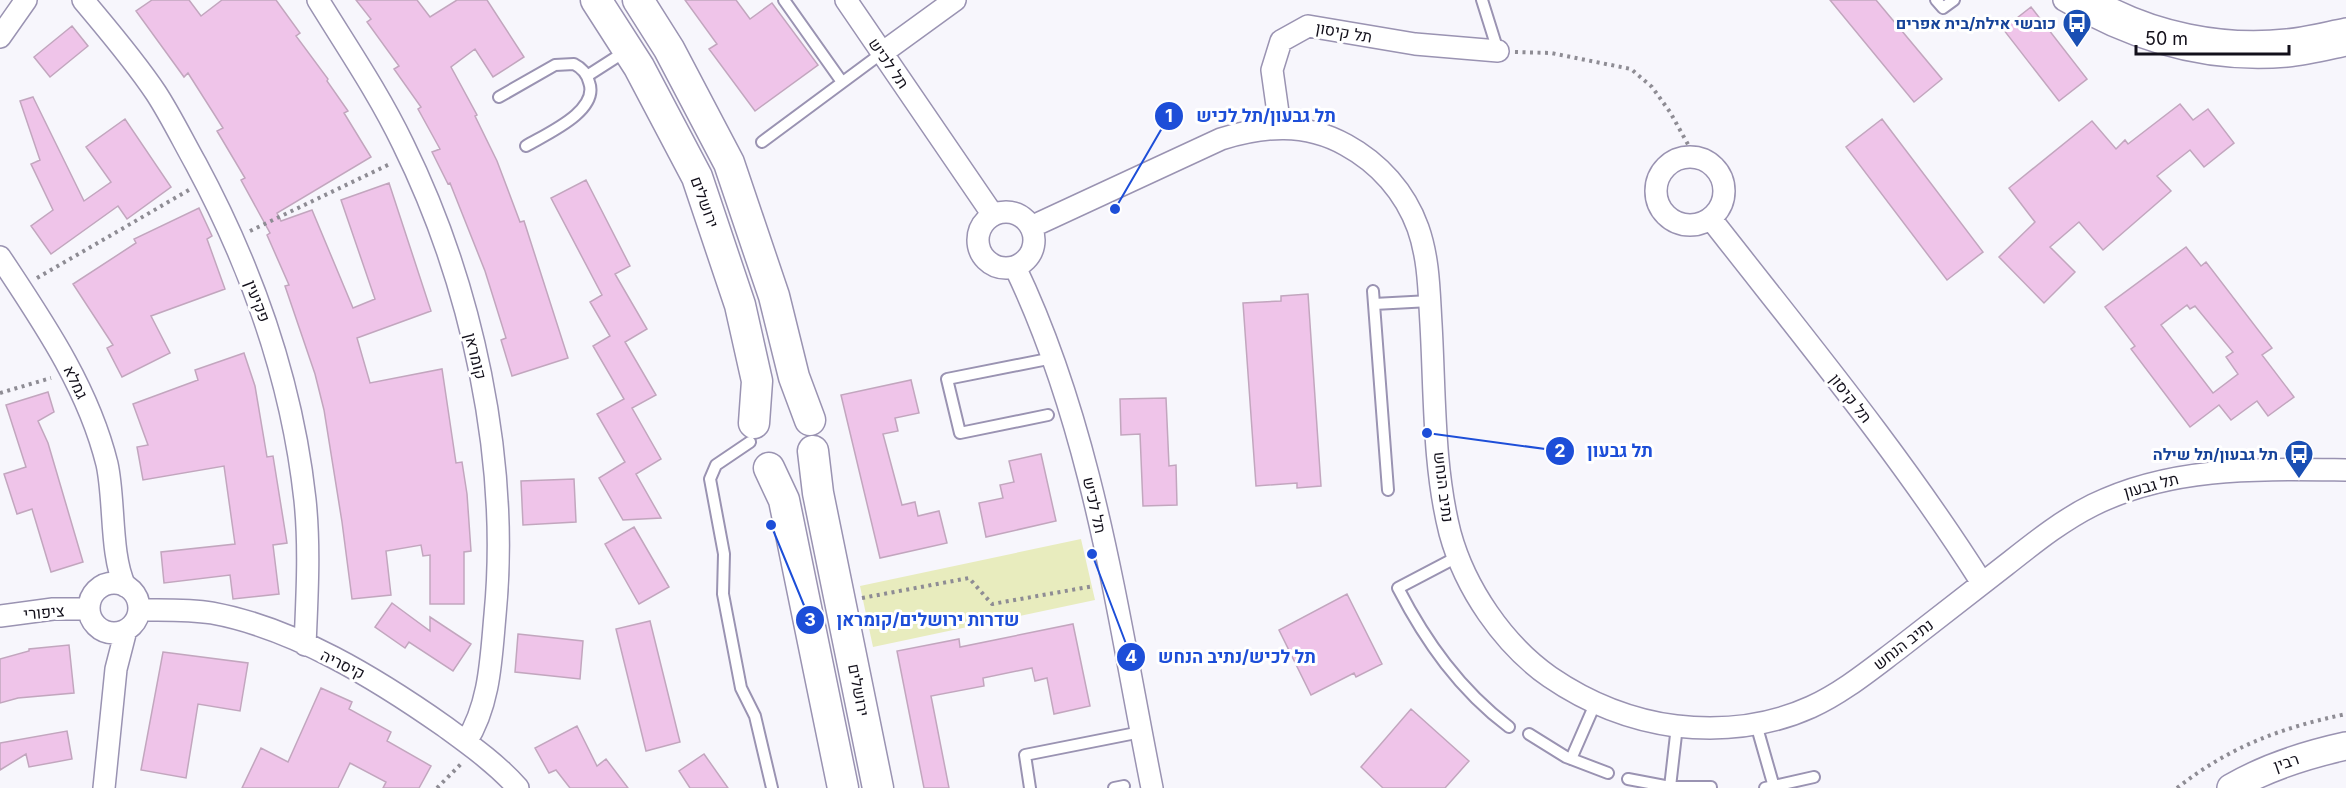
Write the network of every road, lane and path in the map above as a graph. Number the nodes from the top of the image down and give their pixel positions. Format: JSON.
{"nodes":[{"id":1,"x":26,"y":0,"type":"edge"},
{"id":2,"x":83,"y":0,"type":"edge"},
{"id":3,"x":318,"y":0,"type":"edge"},
{"id":4,"x":596,"y":0,"type":"edge"},
{"id":5,"x":638,"y":0,"type":"edge"},
{"id":6,"x":784,"y":0,"type":"edge"},
{"id":7,"x":846,"y":0,"type":"edge"},
{"id":8,"x":955,"y":0,"type":"edge"},
{"id":9,"x":1482,"y":0,"type":"edge"},
{"id":10,"x":1936,"y":0,"type":"edge"},
{"id":11,"x":1954,"y":0,"type":"edge"},
{"id":12,"x":2064,"y":0,"type":"edge"},
{"id":13,"x":2096,"y":0,"type":"edge"},
{"id":14,"x":2346,"y":29,"type":"edge"},
{"id":15,"x":0,"y":38,"type":"edge"},
{"id":16,"x":2346,"y":45,"type":"edge"},
{"id":17,"x":628,"y":50,"type":"junction"},
{"id":18,"x":1498,"y":51,"type":"junction"},
{"id":19,"x":882,"y":53,"type":"junction"},
{"id":20,"x":586,"y":76,"type":"junction"},
{"id":21,"x":842,"y":82,"type":"junction"},
{"id":22,"x":500,"y":97,"type":"dead end"},
{"id":23,"x":1280,"y":127,"type":"junction"},
{"id":24,"x":762,"y":142,"type":"dead end"},
{"id":25,"x":526,"y":146,"type":"dead end"},
{"id":26,"x":408,"y":156,"type":"junction"},
{"id":27,"x":1695,"y":157,"type":"junction"},
{"id":28,"x":205,"y":181,"type":"junction"},
{"id":29,"x":993,"y":215,"type":"junction"},
{"id":30,"x":1711,"y":219,"type":"junction"},
{"id":31,"x":1031,"y":227,"type":"junction"},
{"id":32,"x":233,"y":240,"type":"junction"},
{"id":33,"x":0,"y":257,"type":"edge"},
{"id":34,"x":1015,"y":267,"type":"junction"},
{"id":35,"x":20,"y":288,"type":"junction"},
{"id":36,"x":1373,"y":291,"type":"dead end"},
{"id":37,"x":1430,"y":301,"type":"junction"},
{"id":38,"x":1374,"y":304,"type":"junction"},
{"id":39,"x":1054,"y":358,"type":"junction"},
{"id":40,"x":72,"y":371,"type":"junction"},
{"id":41,"x":0,"y":393,"type":"edge"},
{"id":42,"x":1048,"y":415,"type":"dead end"},
{"id":43,"x":810,"y":420,"type":"junction"},
{"id":44,"x":752,"y":432,"type":"junction"},
{"id":45,"x":813,"y":451,"type":"junction"},
{"id":46,"x":769,"y":468,"type":"junction"},
{"id":47,"x":2346,"y":471,"type":"edge"},
{"id":48,"x":1388,"y":490,"type":"dead end"},
{"id":49,"x":1459,"y":556,"type":"junction"},
{"id":50,"x":1112,"y":582,"type":"junction"},
{"id":51,"x":1982,"y":583,"type":"junction"},
{"id":52,"x":116,"y":585,"type":"junction"},
{"id":53,"x":841,"y":602,"type":"junction"},
{"id":54,"x":88,"y":609,"type":"junction"},
{"id":55,"x":139,"y":610,"type":"junction"},
{"id":56,"x":0,"y":616,"type":"edge"},
{"id":57,"x":101,"y":630,"type":"junction"},
{"id":58,"x":126,"y":630,"type":"junction"},
{"id":59,"x":305,"y":645,"type":"junction"},
{"id":60,"x":1594,"y":704,"type":"junction"},
{"id":61,"x":2346,"y":714,"type":"edge"},
{"id":62,"x":109,"y":724,"type":"junction"},
{"id":63,"x":1756,"y":724,"type":"junction"},
{"id":64,"x":1677,"y":726,"type":"junction"},
{"id":65,"x":1509,"y":727,"type":"dead end"},
{"id":66,"x":1141,"y":732,"type":"junction"},
{"id":67,"x":1529,"y":734,"type":"dead end"},
{"id":68,"x":471,"y":746,"type":"junction"},
{"id":69,"x":2346,"y":746,"type":"edge"},
{"id":70,"x":1571,"y":759,"type":"junction"},
{"id":71,"x":1608,"y":773,"type":"dead end"},
{"id":72,"x":1814,"y":777,"type":"dead end"},
{"id":73,"x":1628,"y":779,"type":"dead end"},
{"id":74,"x":1670,"y":787,"type":"edge"},
{"id":75,"x":1711,"y":787,"type":"edge"},
{"id":76,"x":1770,"y":787,"type":"edge"},
{"id":77,"x":104,"y":788,"type":"edge"},
{"id":78,"x":437,"y":788,"type":"edge"},
{"id":79,"x":518,"y":788,"type":"edge"},
{"id":80,"x":772,"y":788,"type":"edge"},
{"id":81,"x":843,"y":788,"type":"edge"},
{"id":82,"x":878,"y":788,"type":"edge"},
{"id":83,"x":1030,"y":788,"type":"edge"},
{"id":84,"x":1152,"y":788,"type":"edge"},
{"id":85,"x":2177,"y":788,"type":"edge"},
{"id":86,"x":2230,"y":788,"type":"edge"}],
"edges":[{"from":1,"to":15,"type":"street"},
{"from":2,"to":28,"type":"street","name":"פקיעין"},
{"from":3,"to":26,"type":"street","name":"קומראן"},
{"from":4,"to":17,"type":"main road","name":"ירושלים"},
{"from":5,"to":43,"type":"main road"},
{"from":6,"to":21,"type":"lane"},
{"from":7,"to":19,"type":"street","name":"תל לכיש"},
{"from":8,"to":19,"type":"street"},
{"from":9,"to":18,"type":"lane"},
{"from":10,"to":11,"type":"lane"},
{"from":12,"to":16,"type":"street"},
{"from":13,"to":14,"type":"street"},
{"from":17,"to":20,"type":"lane"},
{"from":17,"to":44,"type":"main road","name":"ירושלים"},
{"from":18,"to":23,"type":"street","name":"תל קיסון"},
{"from":18,"to":27,"type":"path"},
{"from":19,"to":21,"type":"lane"},
{"from":19,"to":29,"type":"street","name":"תל לכיש"},
{"from":20,"to":22,"type":"lane"},
{"from":20,"to":25,"type":"lane"},
{"from":21,"to":24,"type":"lane"},
{"from":23,"to":31,"type":"street","name":"נתיב הנחש"},
{"from":23,"to":37,"type":"street","name":"נתיב הנחש"},
{"from":26,"to":32,"type":"path"},
{"from":26,"to":68,"type":"street","name":"קומראן"},
{"from":27,"to":30,"type":"street"},
{"from":27,"to":30,"type":"street"},
{"from":28,"to":32,"type":"street","name":"פקיעין"},
{"from":28,"to":35,"type":"path"},
{"from":29,"to":31,"type":"street"},
{"from":29,"to":34,"type":"street"},
{"from":30,"to":51,"type":"street","name":"תל קיסון"},
{"from":31,"to":34,"type":"street"},
{"from":32,"to":59,"type":"street","name":"פקיעין"},
{"from":33,"to":35,"type":"street","name":"גמלא"},
{"from":34,"to":39,"type":"street","name":"תל לכיש"},
{"from":35,"to":40,"type":"street","name":"גמלא"},
{"from":36,"to":38,"type":"lane"},
{"from":37,"to":38,"type":"lane"},
{"from":37,"to":49,"type":"street","name":"נתיב הנחש"},
{"from":38,"to":48,"type":"lane"},
{"from":39,"to":42,"type":"lane"},
{"from":39,"to":50,"type":"street","name":"תל לכיש"},
{"from":40,"to":41,"type":"path"},
{"from":40,"to":52,"type":"street","name":"גמלא"},
{"from":43,"to":44,"type":"main road"},
{"from":43,"to":45,"type":"main road"},
{"from":44,"to":46,"type":"main road"},
{"from":44,"to":80,"type":"lane"},
{"from":45,"to":46,"type":"main road"},
{"from":45,"to":53,"type":"main road","name":"ירושלים"},
{"from":46,"to":81,"type":"main road"},
{"from":47,"to":51,"type":"street","name":"תל גבעון"},
{"from":49,"to":60,"type":"street","name":"נתיב הנחש"},
{"from":49,"to":65,"type":"lane"},
{"from":50,"to":53,"type":"path"},
{"from":50,"to":66,"type":"street","name":"תל לכיש"},
{"from":51,"to":63,"type":"street","name":"נתיב הנחש"},
{"from":52,"to":54,"type":"street"},
{"from":52,"to":55,"type":"street"},
{"from":53,"to":82,"type":"main road","name":"ירושלים"},
{"from":54,"to":56,"type":"street","name":"ציפורי"},
{"from":54,"to":57,"type":"street"},
{"from":55,"to":58,"type":"street"},
{"from":55,"to":59,"type":"street","name":"קיסריה"},
{"from":57,"to":58,"type":"street"},
{"from":57,"to":62,"type":"street"},
{"from":58,"to":62,"type":"street"},
{"from":59,"to":68,"type":"street","name":"קיסריה"},
{"from":60,"to":64,"type":"street","name":"נתיב הנחש"},
{"from":60,"to":70,"type":"lane"},
{"from":61,"to":85,"type":"path"},
{"from":62,"to":77,"type":"street"},
{"from":63,"to":64,"type":"street","name":"נתיב הנחש"},
{"from":63,"to":76,"type":"lane"},
{"from":64,"to":74,"type":"lane"},
{"from":66,"to":83,"type":"lane"},
{"from":66,"to":84,"type":"street","name":"תל לכיש"},
{"from":67,"to":70,"type":"lane"},
{"from":68,"to":78,"type":"path"},
{"from":68,"to":79,"type":"street","name":"קיסריה"},
{"from":69,"to":86,"type":"street","name":"רבין"},
{"from":70,"to":71,"type":"lane"},
{"from":72,"to":76,"type":"lane"},
{"from":73,"to":74,"type":"lane"},
{"from":74,"to":75,"type":"lane"}]}
